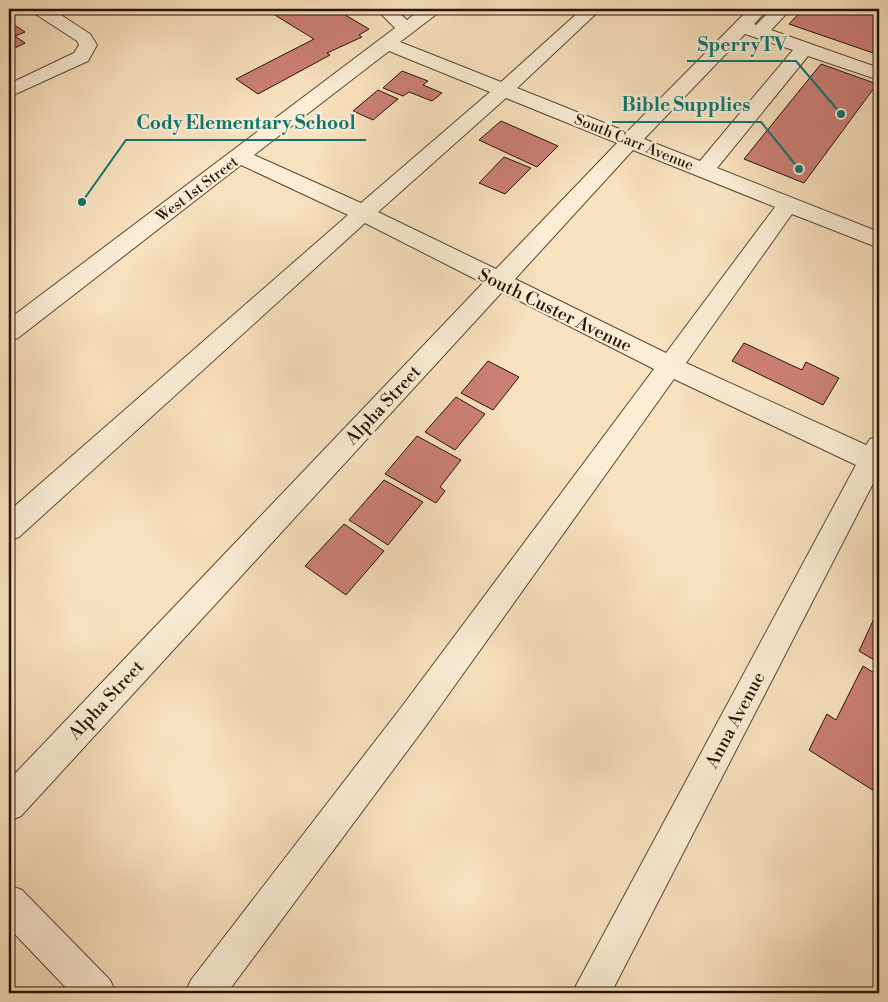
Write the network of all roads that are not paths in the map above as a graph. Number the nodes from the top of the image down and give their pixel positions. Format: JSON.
{"nodes":[{"id":1,"x":40,"y":9,"type":"edge"},
{"id":2,"x":385,"y":9,"type":"edge"},
{"id":3,"x":432,"y":9,"type":"edge"},
{"id":4,"x":592,"y":9,"type":"edge"},
{"id":5,"x":782,"y":9,"type":"edge"},
{"id":6,"x":753,"y":22,"type":"edge"},
{"id":7,"x":406,"y":30,"type":"junction"},
{"id":8,"x":388,"y":44,"type":"junction"},
{"id":9,"x":805,"y":48,"type":"junction"},
{"id":10,"x":879,"y":74,"type":"edge"},
{"id":11,"x":504,"y":90,"type":"junction"},
{"id":12,"x":9,"y":91,"type":"edge"},
{"id":13,"x":630,"y":141,"type":"junction"},
{"id":14,"x":240,"y":157,"type":"junction"},
{"id":15,"x":704,"y":170,"type":"junction"},
{"id":16,"x":788,"y":204,"type":"junction"},
{"id":17,"x":363,"y":213,"type":"junction"},
{"id":18,"x":879,"y":240,"type":"edge"},
{"id":19,"x":498,"y":282,"type":"junction"},
{"id":20,"x":9,"y":332,"type":"edge"},
{"id":21,"x":670,"y":366,"type":"junction"},
{"id":22,"x":876,"y":454,"type":"edge"},
{"id":23,"x":9,"y":528,"type":"edge"},
{"id":24,"x":9,"y":804,"type":"edge"},
{"id":25,"x":9,"y":903,"type":"edge"},
{"id":26,"x":97,"y":993,"type":"edge"},
{"id":27,"x":204,"y":993,"type":"edge"},
{"id":28,"x":591,"y":993,"type":"edge"}],
"edges":[{"from":1,"to":12,"type":"street"},
{"from":2,"to":7,"type":"street"},
{"from":3,"to":7,"type":"street","name":"West 1st Street"},
{"from":4,"to":11,"type":"street"},
{"from":5,"to":6,"type":"street","name":"Alpha Street"},
{"from":6,"to":9,"type":"street"},
{"from":6,"to":13,"type":"street","name":"Alpha Street"},
{"from":7,"to":8,"type":"street","name":"West 1st Street"},
{"from":8,"to":11,"type":"street","name":"South Carr Avenue"},
{"from":8,"to":14,"type":"street","name":"West 1st Street"},
{"from":9,"to":10,"type":"street"},
{"from":9,"to":15,"type":"street"},
{"from":11,"to":13,"type":"street","name":"South Carr Avenue"},
{"from":11,"to":17,"type":"street"},
{"from":13,"to":15,"type":"street","name":"South Carr Avenue"},
{"from":13,"to":19,"type":"street","name":"Alpha Street"},
{"from":14,"to":17,"type":"street","name":"South Custer Avenue"},
{"from":14,"to":20,"type":"street","name":"West 1st Street"},
{"from":15,"to":16,"type":"street","name":"South Carr Avenue"},
{"from":16,"to":18,"type":"street","name":"South Carr Avenue"},
{"from":16,"to":21,"type":"street"},
{"from":17,"to":19,"type":"street","name":"South Custer Avenue"},
{"from":17,"to":23,"type":"street"},
{"from":19,"to":21,"type":"street","name":"South Custer Avenue"},
{"from":19,"to":24,"type":"street","name":"Alpha Street"},
{"from":21,"to":22,"type":"street","name":"South Custer Avenue"},
{"from":21,"to":27,"type":"street"},
{"from":22,"to":28,"type":"street","name":"Anna Avenue"},
{"from":25,"to":26,"type":"street"}]}
